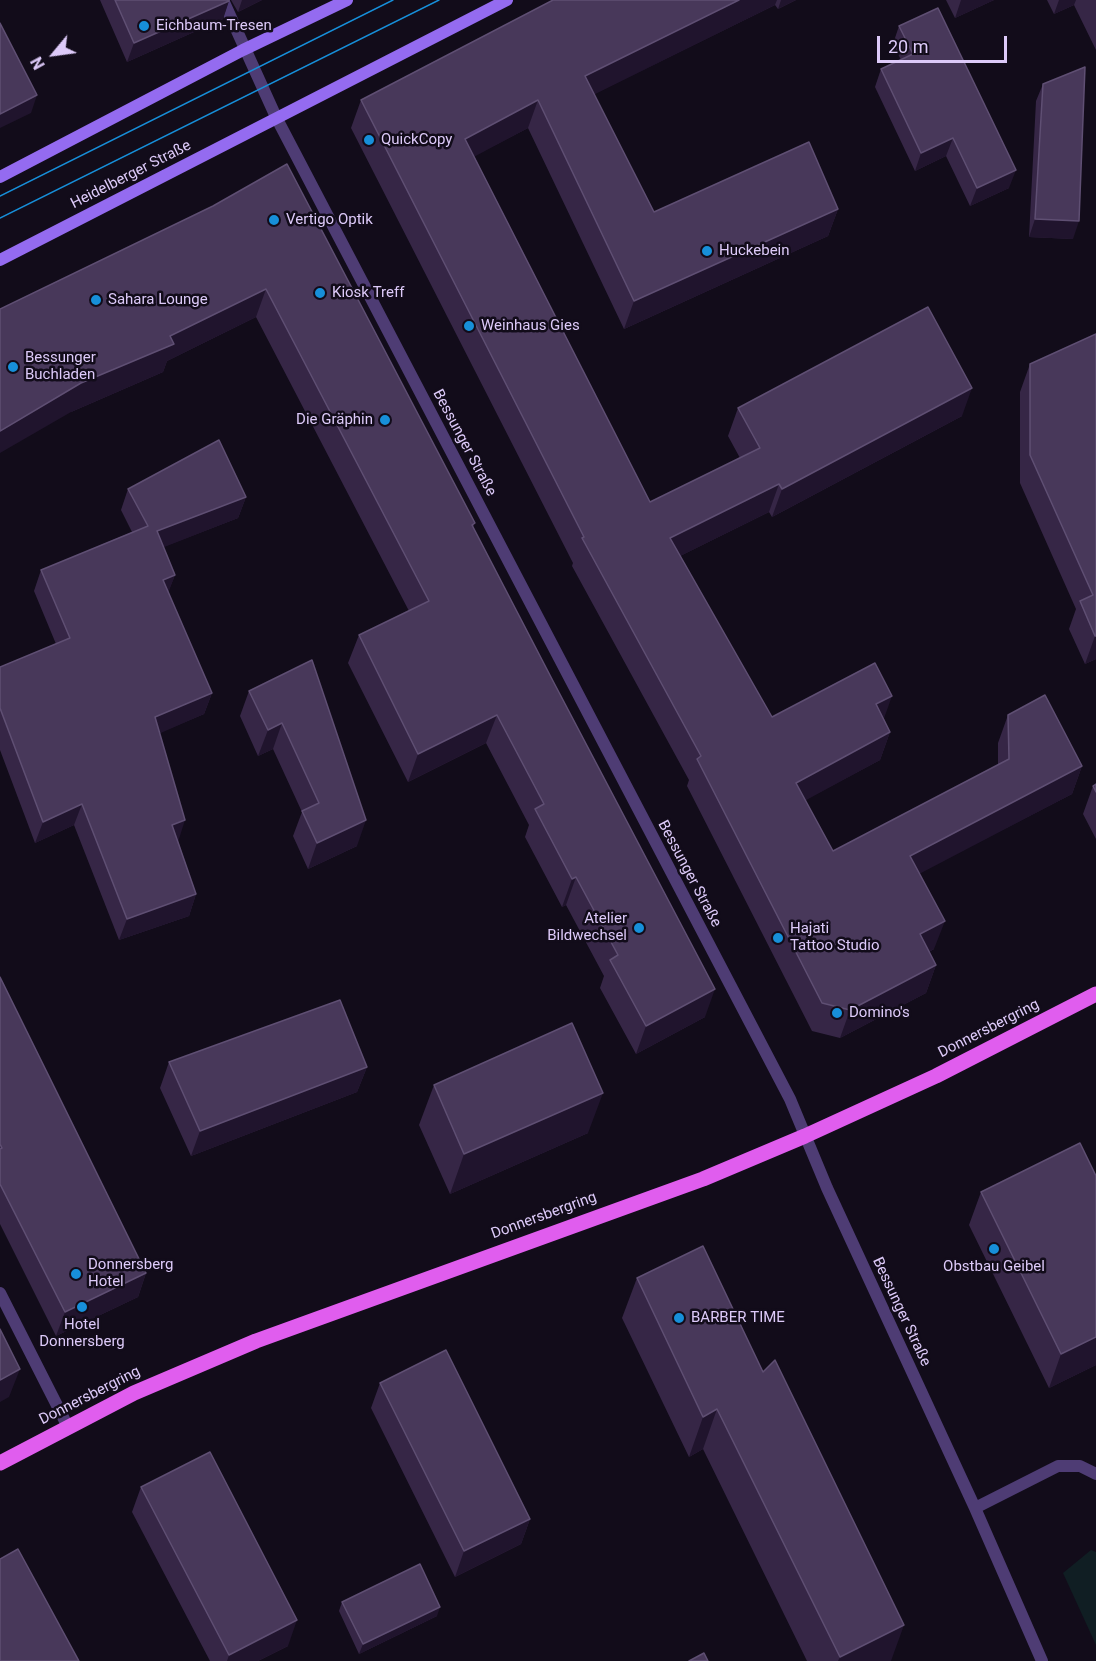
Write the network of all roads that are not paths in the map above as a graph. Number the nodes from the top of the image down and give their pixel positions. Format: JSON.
{"nodes":[{"id":1,"x":223,"y":0,"type":"edge"},
{"id":2,"x":347,"y":0,"type":"edge"},
{"id":3,"x":507,"y":0,"type":"edge"},
{"id":4,"x":243,"y":50,"type":"junction"},
{"id":5,"x":276,"y":117,"type":"junction"},
{"id":6,"x":0,"y":177,"type":"edge"},
{"id":7,"x":0,"y":260,"type":"edge"},
{"id":8,"x":1096,"y":994,"type":"edge"},
{"id":9,"x":805,"y":1136,"type":"junction"},
{"id":10,"x":0,"y":1293,"type":"edge"},
{"id":11,"x":68,"y":1427,"type":"junction"},
{"id":12,"x":0,"y":1463,"type":"edge"},
{"id":13,"x":1096,"y":1474,"type":"edge"},
{"id":14,"x":975,"y":1508,"type":"junction"},
{"id":15,"x":1038,"y":1660,"type":"edge"}],
"edges":[{"from":1,"to":4,"type":"street"},
{"from":2,"to":4,"type":"main road"},
{"from":3,"to":5,"type":"main road","name":"Heidelberger Straße"},
{"from":4,"to":5,"type":"street"},
{"from":4,"to":6,"type":"main road"},
{"from":5,"to":7,"type":"main road","name":"Heidelberger Straße"},
{"from":5,"to":9,"type":"street","name":"Bessunger Straße"},
{"from":8,"to":9,"type":"main road","name":"Donnersbergring"},
{"from":9,"to":11,"type":"main road","name":"Donnersbergring"},
{"from":9,"to":14,"type":"street","name":"Bessunger Straße"},
{"from":10,"to":11,"type":"street"},
{"from":11,"to":12,"type":"main road","name":"Donnersbergring"},
{"from":13,"to":14,"type":"street"},
{"from":14,"to":15,"type":"street","name":"Bessunger Straße"}]}
